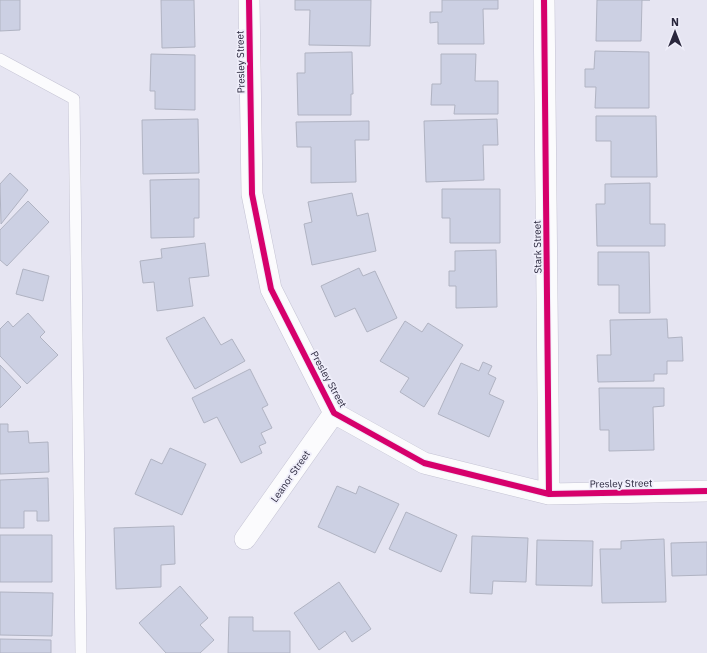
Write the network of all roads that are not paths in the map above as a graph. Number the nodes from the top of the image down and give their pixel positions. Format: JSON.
{"nodes":[{"id":1,"x":249,"y":0,"type":"edge"},
{"id":2,"x":544,"y":0,"type":"edge"},
{"id":3,"x":0,"y":59,"type":"edge"},
{"id":4,"x":334,"y":413,"type":"junction"},
{"id":5,"x":707,"y":491,"type":"edge"},
{"id":6,"x":549,"y":494,"type":"junction"},
{"id":7,"x":245,"y":539,"type":"dead end"},
{"id":8,"x":82,"y":653,"type":"edge"}],
"edges":[{"from":1,"to":4,"type":"street","name":"Presley Street"},
{"from":2,"to":6,"type":"street","name":"Stark Street"},
{"from":3,"to":8,"type":"lane"},
{"from":4,"to":6,"type":"street","name":"Presley Street"},
{"from":4,"to":7,"type":"street","name":"Leanor Street"},
{"from":5,"to":6,"type":"street","name":"Presley Street"}]}
